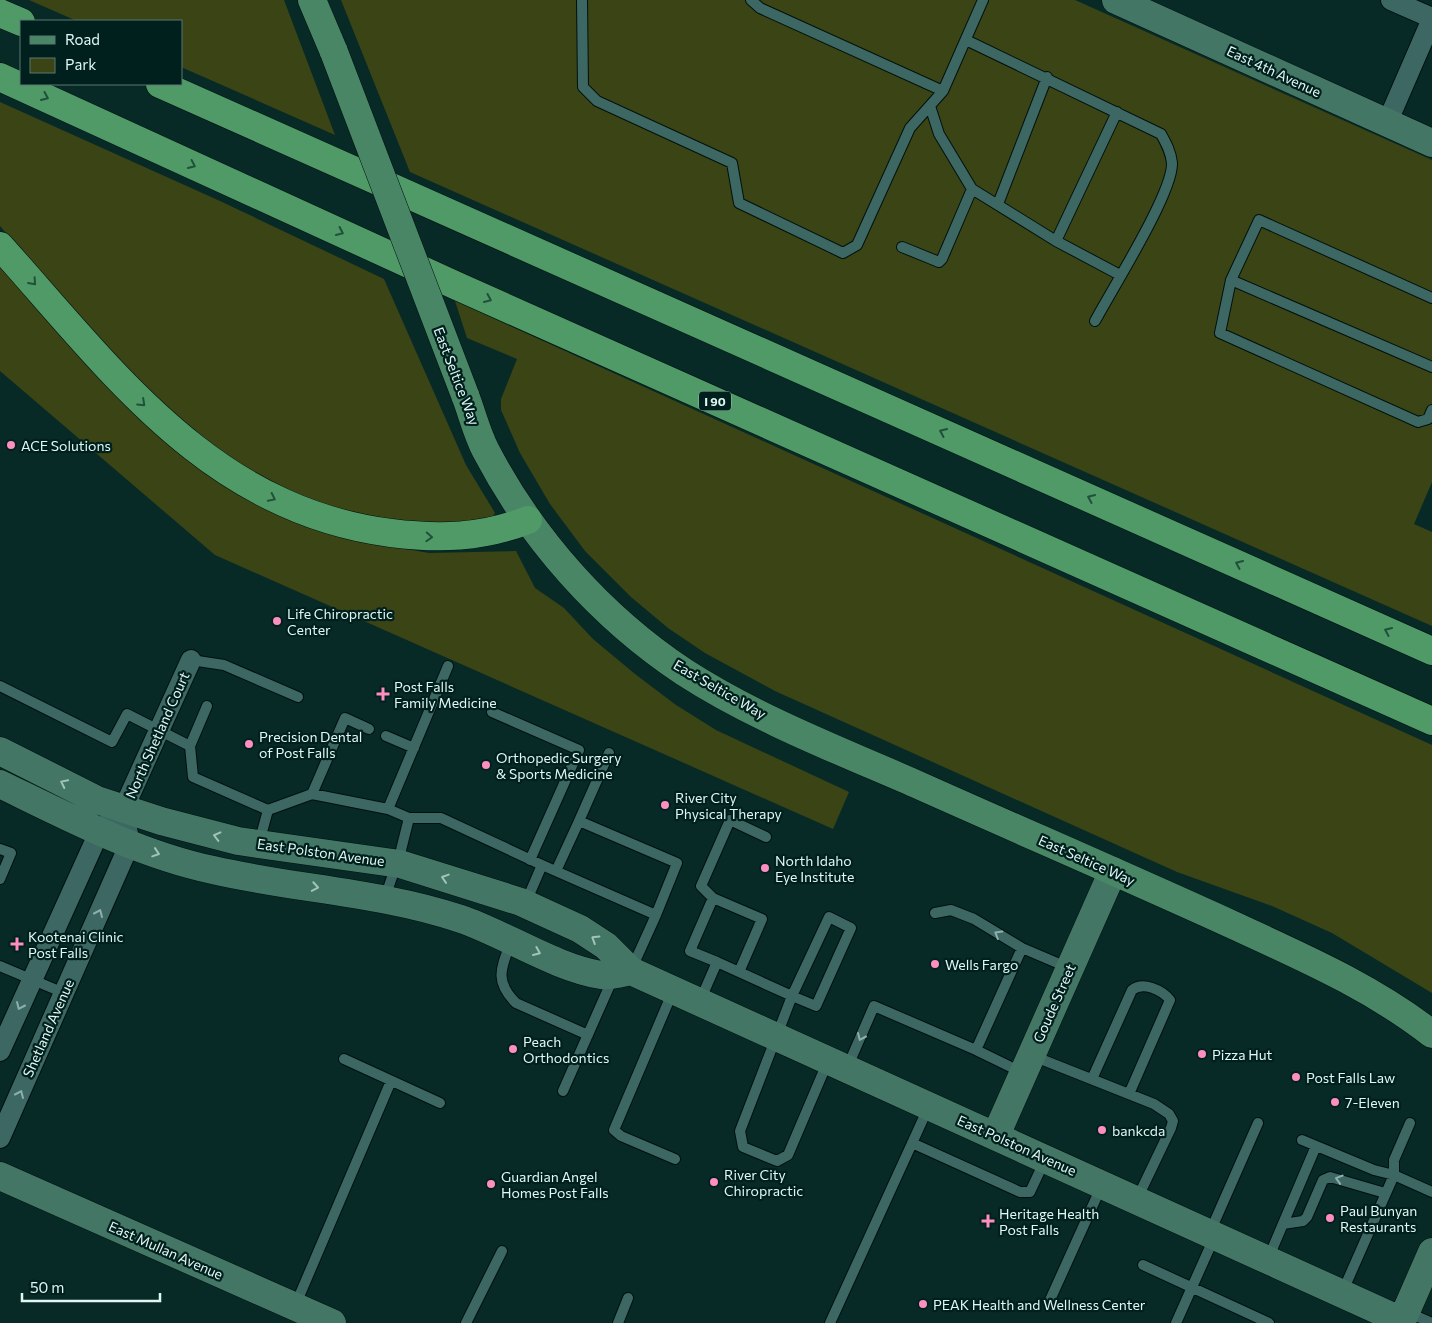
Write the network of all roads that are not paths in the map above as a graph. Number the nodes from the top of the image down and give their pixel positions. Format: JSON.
{"nodes":[{"id":1,"x":312,"y":0,"type":"edge"},
{"id":2,"x":582,"y":0,"type":"edge"},
{"id":3,"x":750,"y":0,"type":"edge"},
{"id":4,"x":983,"y":0,"type":"edge"},
{"id":5,"x":1116,"y":0,"type":"edge"},
{"id":6,"x":1391,"y":0,"type":"edge"},
{"id":7,"x":0,"y":13,"type":"edge"},
{"id":8,"x":1432,"y":18,"type":"edge"},
{"id":9,"x":20,"y":22,"type":"edge"},
{"id":10,"x":966,"y":40,"type":"junction"},
{"id":11,"x":0,"y":77,"type":"edge"},
{"id":12,"x":1047,"y":77,"type":"junction"},
{"id":13,"x":162,"y":85,"type":"edge"},
{"id":14,"x":943,"y":90,"type":"junction"},
{"id":15,"x":930,"y":106,"type":"junction"},
{"id":16,"x":1117,"y":112,"type":"junction"},
{"id":17,"x":1387,"y":123,"type":"junction"},
{"id":18,"x":1432,"y":143,"type":"edge"},
{"id":19,"x":972,"y":189,"type":"junction"},
{"id":20,"x":998,"y":204,"type":"junction"},
{"id":21,"x":1056,"y":241,"type":"junction"},
{"id":22,"x":0,"y":246,"type":"edge"},
{"id":23,"x":902,"y":246,"type":"dead end"},
{"id":24,"x":1120,"y":275,"type":"junction"},
{"id":25,"x":1231,"y":280,"type":"junction"},
{"id":26,"x":1432,"y":298,"type":"edge"},
{"id":27,"x":1095,"y":321,"type":"dead end"},
{"id":28,"x":1432,"y":367,"type":"edge"},
{"id":29,"x":1432,"y":410,"type":"edge"},
{"id":30,"x":528,"y":520,"type":"junction"},
{"id":31,"x":1432,"y":651,"type":"edge"},
{"id":32,"x":191,"y":660,"type":"joint"},
{"id":33,"x":448,"y":666,"type":"dead end"},
{"id":34,"x":0,"y":686,"type":"edge"},
{"id":35,"x":298,"y":698,"type":"dead end"},
{"id":36,"x":207,"y":706,"type":"dead end"},
{"id":37,"x":492,"y":712,"type":"dead end"},
{"id":38,"x":1432,"y":721,"type":"edge"},
{"id":39,"x":369,"y":729,"type":"dead end"},
{"id":40,"x":159,"y":731,"type":"junction"},
{"id":41,"x":386,"y":736,"type":"dead end"},
{"id":42,"x":190,"y":746,"type":"junction"},
{"id":43,"x":414,"y":748,"type":"junction"},
{"id":44,"x":0,"y":751,"type":"edge"},
{"id":45,"x":609,"y":753,"type":"dead end"},
{"id":46,"x":0,"y":784,"type":"edge"},
{"id":47,"x":312,"y":794,"type":"junction"},
{"id":48,"x":388,"y":809,"type":"junction"},
{"id":49,"x":123,"y":810,"type":"junction"},
{"id":50,"x":268,"y":810,"type":"junction"},
{"id":51,"x":409,"y":818,"type":"junction"},
{"id":52,"x":579,"y":821,"type":"junction"},
{"id":53,"x":100,"y":830,"type":"junction"},
{"id":54,"x":766,"y":837,"type":"dead end"},
{"id":55,"x":130,"y":843,"type":"junction"},
{"id":56,"x":259,"y":843,"type":"junction"},
{"id":57,"x":0,"y":849,"type":"edge"},
{"id":58,"x":530,"y":860,"type":"junction"},
{"id":59,"x":397,"y":863,"type":"junction"},
{"id":60,"x":542,"y":865,"type":"junction"},
{"id":61,"x":556,"y":871,"type":"junction"},
{"id":62,"x":1113,"y":872,"type":"junction"},
{"id":63,"x":0,"y":879,"type":"edge"},
{"id":64,"x":713,"y":898,"type":"junction"},
{"id":65,"x":384,"y":899,"type":"junction"},
{"id":66,"x":525,"y":904,"type":"junction"},
{"id":67,"x":936,"y":913,"type":"dead end"},
{"id":68,"x":656,"y":915,"type":"junction"},
{"id":69,"x":512,"y":941,"type":"junction"},
{"id":70,"x":1022,"y":948,"type":"junction"},
{"id":71,"x":717,"y":962,"type":"junction"},
{"id":72,"x":0,"y":966,"type":"edge"},
{"id":73,"x":1070,"y":969,"type":"junction"},
{"id":74,"x":739,"y":972,"type":"junction"},
{"id":75,"x":623,"y":973,"type":"junction"},
{"id":76,"x":32,"y":980,"type":"junction"},
{"id":77,"x":674,"y":990,"type":"junction"},
{"id":78,"x":64,"y":993,"type":"junction"},
{"id":79,"x":792,"y":996,"type":"junction"},
{"id":80,"x":700,"y":1002,"type":"junction"},
{"id":81,"x":1432,"y":1034,"type":"edge"},
{"id":82,"x":588,"y":1035,"type":"junction"},
{"id":83,"x":775,"y":1036,"type":"junction"},
{"id":84,"x":976,"y":1050,"type":"junction"},
{"id":85,"x":0,"y":1051,"type":"edge"},
{"id":86,"x":344,"y":1059,"type":"dead end"},
{"id":87,"x":838,"y":1064,"type":"junction"},
{"id":88,"x":1027,"y":1064,"type":"junction"},
{"id":89,"x":1092,"y":1079,"type":"junction"},
{"id":90,"x":391,"y":1081,"type":"junction"},
{"id":91,"x":563,"y":1091,"type":"dead end"},
{"id":92,"x":1129,"y":1094,"type":"junction"},
{"id":93,"x":440,"y":1103,"type":"dead end"},
{"id":94,"x":929,"y":1106,"type":"junction"},
{"id":95,"x":1258,"y":1123,"type":"dead end"},
{"id":96,"x":1410,"y":1123,"type":"dead end"},
{"id":97,"x":996,"y":1135,"type":"junction"},
{"id":98,"x":0,"y":1138,"type":"edge"},
{"id":99,"x":1302,"y":1140,"type":"dead end"},
{"id":100,"x":912,"y":1143,"type":"junction"},
{"id":101,"x":1316,"y":1146,"type":"junction"},
{"id":102,"x":1046,"y":1157,"type":"junction"},
{"id":103,"x":675,"y":1159,"type":"dead end"},
{"id":104,"x":1394,"y":1175,"type":"junction"},
{"id":105,"x":0,"y":1176,"type":"edge"},
{"id":106,"x":1103,"y":1183,"type":"junction"},
{"id":107,"x":1432,"y":1192,"type":"edge"},
{"id":108,"x":1385,"y":1193,"type":"junction"},
{"id":109,"x":1137,"y":1199,"type":"junction"},
{"id":110,"x":1283,"y":1224,"type":"junction"},
{"id":111,"x":1212,"y":1234,"type":"junction"},
{"id":112,"x":502,"y":1251,"type":"dead end"},
{"id":113,"x":1432,"y":1252,"type":"edge"},
{"id":114,"x":1268,"y":1259,"type":"junction"},
{"id":115,"x":1142,"y":1265,"type":"dead end"},
{"id":116,"x":1192,"y":1287,"type":"junction"},
{"id":117,"x":1342,"y":1293,"type":"junction"},
{"id":118,"x":628,"y":1298,"type":"dead end"},
{"id":119,"x":1050,"y":1300,"type":"dead end"},
{"id":120,"x":294,"y":1307,"type":"junction"},
{"id":121,"x":1403,"y":1318,"type":"edge"},
{"id":122,"x":332,"y":1323,"type":"edge"},
{"id":123,"x":466,"y":1323,"type":"edge"},
{"id":124,"x":618,"y":1323,"type":"edge"},
{"id":125,"x":830,"y":1323,"type":"edge"},
{"id":126,"x":1176,"y":1323,"type":"edge"},
{"id":127,"x":1269,"y":1323,"type":"edge"},
{"id":128,"x":1432,"y":1323,"type":"edge"}],
"edges":[{"from":1,"to":30,"type":"main road","name":"East Seltice Way","bridge":true},
{"from":2,"to":15,"type":"lane"},
{"from":3,"to":14,"type":"lane"},
{"from":4,"to":10,"type":"lane"},
{"from":5,"to":17,"type":"street","name":"East 4th Avenue"},
{"from":6,"to":8,"type":"street"},
{"from":7,"to":9,"type":"highway"},
{"from":8,"to":17,"type":"street"},
{"from":10,"to":12,"type":"lane"},
{"from":10,"to":14,"type":"lane"},
{"from":11,"to":38,"type":"highway","number":"I 90","one_way":true},
{"from":12,"to":16,"type":"lane"},
{"from":12,"to":20,"type":"lane"},
{"from":31,"to":13,"type":"highway","one_way":true},
{"from":14,"to":15,"type":"lane"},
{"from":15,"to":19,"type":"lane"},
{"from":16,"to":21,"type":"lane"},
{"from":16,"to":24,"type":"lane"},
{"from":17,"to":18,"type":"street","name":"East 4th Avenue"},
{"from":19,"to":20,"type":"lane"},
{"from":19,"to":23,"type":"lane"},
{"from":20,"to":21,"type":"lane"},
{"from":21,"to":24,"type":"lane"},
{"from":22,"to":30,"type":"highway","one_way":true},
{"from":24,"to":27,"type":"lane"},
{"from":25,"to":26,"type":"lane"},
{"from":25,"to":28,"type":"lane"},
{"from":25,"to":29,"type":"lane"},
{"from":30,"to":62,"type":"main road","name":"East Seltice Way"},
{"from":32,"to":35,"type":"lane"},
{"from":32,"to":40,"type":"street","name":"North Shetland Court"},
{"from":33,"to":43,"type":"lane"},
{"from":34,"to":40,"type":"lane"},
{"from":36,"to":42,"type":"lane"},
{"from":37,"to":58,"type":"lane"},
{"from":39,"to":47,"type":"lane"},
{"from":40,"to":42,"type":"lane"},
{"from":40,"to":49,"type":"street","name":"North Shetland Court"},
{"from":41,"to":43,"type":"lane"},
{"from":42,"to":50,"type":"lane"},
{"from":43,"to":48,"type":"lane"},
{"from":49,"to":44,"type":"street","name":"East Polston Avenue","one_way":true},
{"from":45,"to":52,"type":"lane"},
{"from":46,"to":53,"type":"street","name":"East Polston Avenue"},
{"from":47,"to":48,"type":"lane"},
{"from":47,"to":50,"type":"lane"},
{"from":48,"to":51,"type":"lane"},
{"from":49,"to":53,"type":"street"},
{"from":49,"to":55,"type":"street"},
{"from":56,"to":49,"type":"street","name":"East Polston Avenue","one_way":true},
{"from":50,"to":56,"type":"lane"},
{"from":51,"to":58,"type":"lane"},
{"from":51,"to":59,"type":"lane"},
{"from":52,"to":61,"type":"lane"},
{"from":52,"to":68,"type":"lane"},
{"from":53,"to":55,"type":"street","name":"East Polston Avenue"},
{"from":53,"to":76,"type":"street"},
{"from":54,"to":64,"type":"lane"},
{"from":55,"to":65,"type":"street","name":"East Polston Avenue","one_way":true},
{"from":78,"to":55,"type":"street","name":"Shetland Avenue","one_way":true},
{"from":56,"to":59,"type":"street","name":"East Polston Avenue"},
{"from":57,"to":63,"type":"lane"},
{"from":58,"to":60,"type":"lane"},
{"from":59,"to":65,"type":"lane"},
{"from":66,"to":59,"type":"street","name":"East Polston Avenue","one_way":true},
{"from":60,"to":61,"type":"lane"},
{"from":60,"to":66,"type":"lane"},
{"from":61,"to":68,"type":"lane"},
{"from":62,"to":73,"type":"street","name":"Goude Street"},
{"from":62,"to":81,"type":"main road","name":"East Seltice Way"},
{"from":64,"to":71,"type":"lane"},
{"from":64,"to":74,"type":"lane"},
{"from":65,"to":69,"type":"street","name":"East Polston Avenue"},
{"from":75,"to":66,"type":"street","name":"East Polston Avenue","one_way":true},
{"from":70,"to":67,"type":"lane","one_way":true},
{"from":68,"to":75,"type":"lane"},
{"from":69,"to":75,"type":"street","name":"East Polston Avenue","one_way":true},
{"from":69,"to":82,"type":"lane"},
{"from":70,"to":73,"type":"lane"},
{"from":70,"to":84,"type":"lane"},
{"from":71,"to":74,"type":"lane"},
{"from":71,"to":80,"type":"lane"},
{"from":72,"to":76,"type":"lane"},
{"from":73,"to":88,"type":"street","name":"Goude Street"},
{"from":74,"to":79,"type":"lane"},
{"from":75,"to":77,"type":"street","name":"East Polston Avenue"},
{"from":75,"to":82,"type":"lane"},
{"from":76,"to":78,"type":"lane"},
{"from":76,"to":85,"type":"street","one_way":true},
{"from":77,"to":80,"type":"street","name":"East Polston Avenue"},
{"from":77,"to":103,"type":"lane"},
{"from":98,"to":78,"type":"street","name":"Shetland Avenue","one_way":true},
{"from":79,"to":79,"type":"lane"},
{"from":79,"to":83,"type":"lane"},
{"from":80,"to":83,"type":"street","name":"East Polston Avenue"},
{"from":82,"to":91,"type":"lane"},
{"from":83,"to":87,"type":"street","name":"East Polston Avenue"},
{"from":83,"to":87,"type":"lane"},
{"from":84,"to":87,"type":"lane","one_way":true},
{"from":84,"to":88,"type":"lane"},
{"from":86,"to":90,"type":"lane"},
{"from":87,"to":94,"type":"street","name":"East Polston Avenue"},
{"from":88,"to":89,"type":"lane"},
{"from":88,"to":97,"type":"street","name":"Goude Street"},
{"from":89,"to":92,"type":"lane"},
{"from":89,"to":92,"type":"lane"},
{"from":90,"to":93,"type":"lane"},
{"from":90,"to":120,"type":"lane"},
{"from":92,"to":109,"type":"lane"},
{"from":94,"to":97,"type":"street","name":"East Polston Avenue"},
{"from":94,"to":100,"type":"lane"},
{"from":95,"to":111,"type":"lane"},
{"from":96,"to":104,"type":"lane"},
{"from":97,"to":102,"type":"street","name":"East Polston Avenue"},
{"from":99,"to":101,"type":"lane"},
{"from":100,"to":102,"type":"lane"},
{"from":100,"to":125,"type":"lane"},
{"from":101,"to":104,"type":"lane"},
{"from":101,"to":110,"type":"lane"},
{"from":102,"to":106,"type":"street","name":"East Polston Avenue"},
{"from":104,"to":107,"type":"lane"},
{"from":104,"to":108,"type":"lane"},
{"from":105,"to":120,"type":"street","name":"East Mullan Avenue"},
{"from":106,"to":109,"type":"street","name":"East Polston Avenue"},
{"from":106,"to":119,"type":"lane"},
{"from":108,"to":110,"type":"lane","one_way":true},
{"from":108,"to":117,"type":"lane"},
{"from":109,"to":111,"type":"street","name":"East Polston Avenue"},
{"from":110,"to":114,"type":"lane"},
{"from":111,"to":114,"type":"street","name":"East Polston Avenue"},
{"from":111,"to":116,"type":"lane"},
{"from":112,"to":123,"type":"lane"},
{"from":113,"to":121,"type":"street"},
{"from":114,"to":117,"type":"street","name":"East Polston Avenue"},
{"from":115,"to":116,"type":"lane"},
{"from":116,"to":126,"type":"lane"},
{"from":116,"to":127,"type":"lane"},
{"from":117,"to":121,"type":"street","name":"East Polston Avenue"},
{"from":118,"to":124,"type":"lane"},
{"from":120,"to":122,"type":"street","name":"East Mullan Avenue"},
{"from":121,"to":128,"type":"lane"}]}
